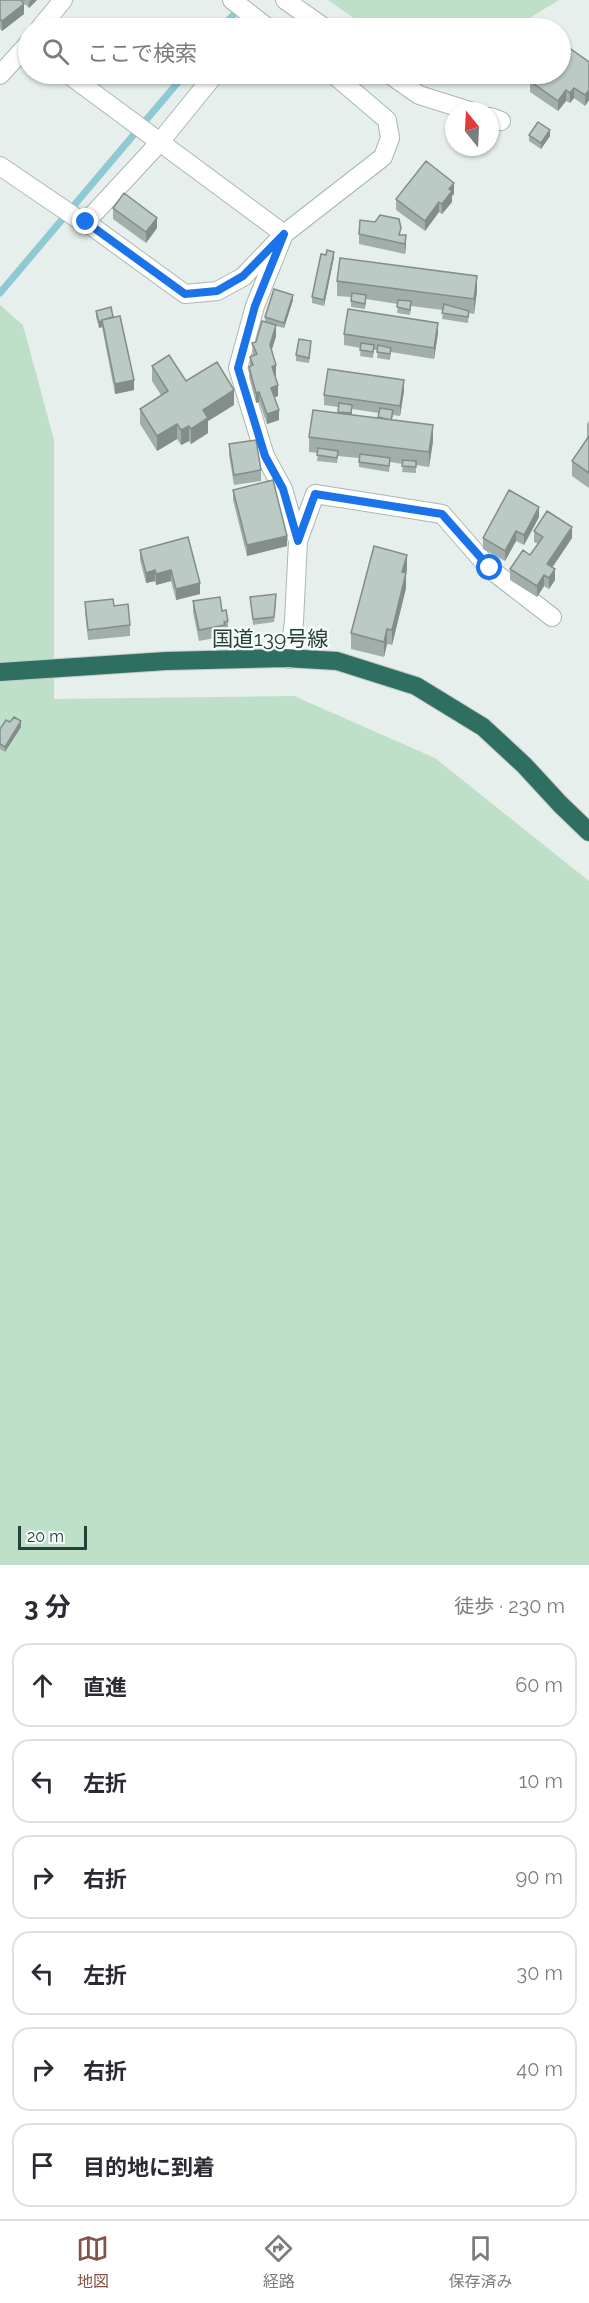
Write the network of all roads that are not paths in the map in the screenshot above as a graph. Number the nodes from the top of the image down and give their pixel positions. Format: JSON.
{"nodes":[{"id":1,"x":63,"y":0,"type":"edge"},
{"id":2,"x":232,"y":0,"type":"edge"},
{"id":3,"x":285,"y":0,"type":"edge"},
{"id":4,"x":48,"y":18,"type":"edge"},
{"id":5,"x":251,"y":18,"type":"edge"},
{"id":6,"x":311,"y":18,"type":"edge"},
{"id":7,"x":18,"y":55,"type":"edge"},
{"id":8,"x":0,"y":75,"type":"edge"},
{"id":9,"x":82,"y":84,"type":"edge"},
{"id":10,"x":207,"y":84,"type":"edge"},
{"id":11,"x":345,"y":84,"type":"edge"},
{"id":12,"x":403,"y":84,"type":"edge"},
{"id":13,"x":445,"y":103,"type":"edge"},
{"id":14,"x":160,"y":142,"type":"junction"},
{"id":15,"x":0,"y":166,"type":"edge"},
{"id":16,"x":86,"y":222,"type":"junction"},
{"id":17,"x":284,"y":234,"type":"junction"},
{"id":18,"x":298,"y":541,"type":"junction"},
{"id":19,"x":552,"y":617,"type":"dead end"},
{"id":20,"x":289,"y":659,"type":"junction"},
{"id":21,"x":0,"y":672,"type":"edge"},
{"id":22,"x":589,"y":832,"type":"edge"}],
"edges":[{"from":1,"to":4,"type":"street"},
{"from":2,"to":5,"type":"street"},
{"from":3,"to":6,"type":"street"},
{"from":7,"to":8,"type":"street"},
{"from":9,"to":14,"type":"street"},
{"from":10,"to":14,"type":"street"},
{"from":11,"to":17,"type":"street"},
{"from":12,"to":13,"type":"street"},
{"from":14,"to":16,"type":"street"},
{"from":14,"to":17,"type":"street"},
{"from":15,"to":16,"type":"street"},
{"from":16,"to":17,"type":"street"},
{"from":17,"to":18,"type":"street"},
{"from":18,"to":19,"type":"street"},
{"from":18,"to":20,"type":"street"},
{"from":20,"to":21,"type":"highway","name":"国道139号線"},
{"from":20,"to":22,"type":"highway","name":"国道139号線"}]}
